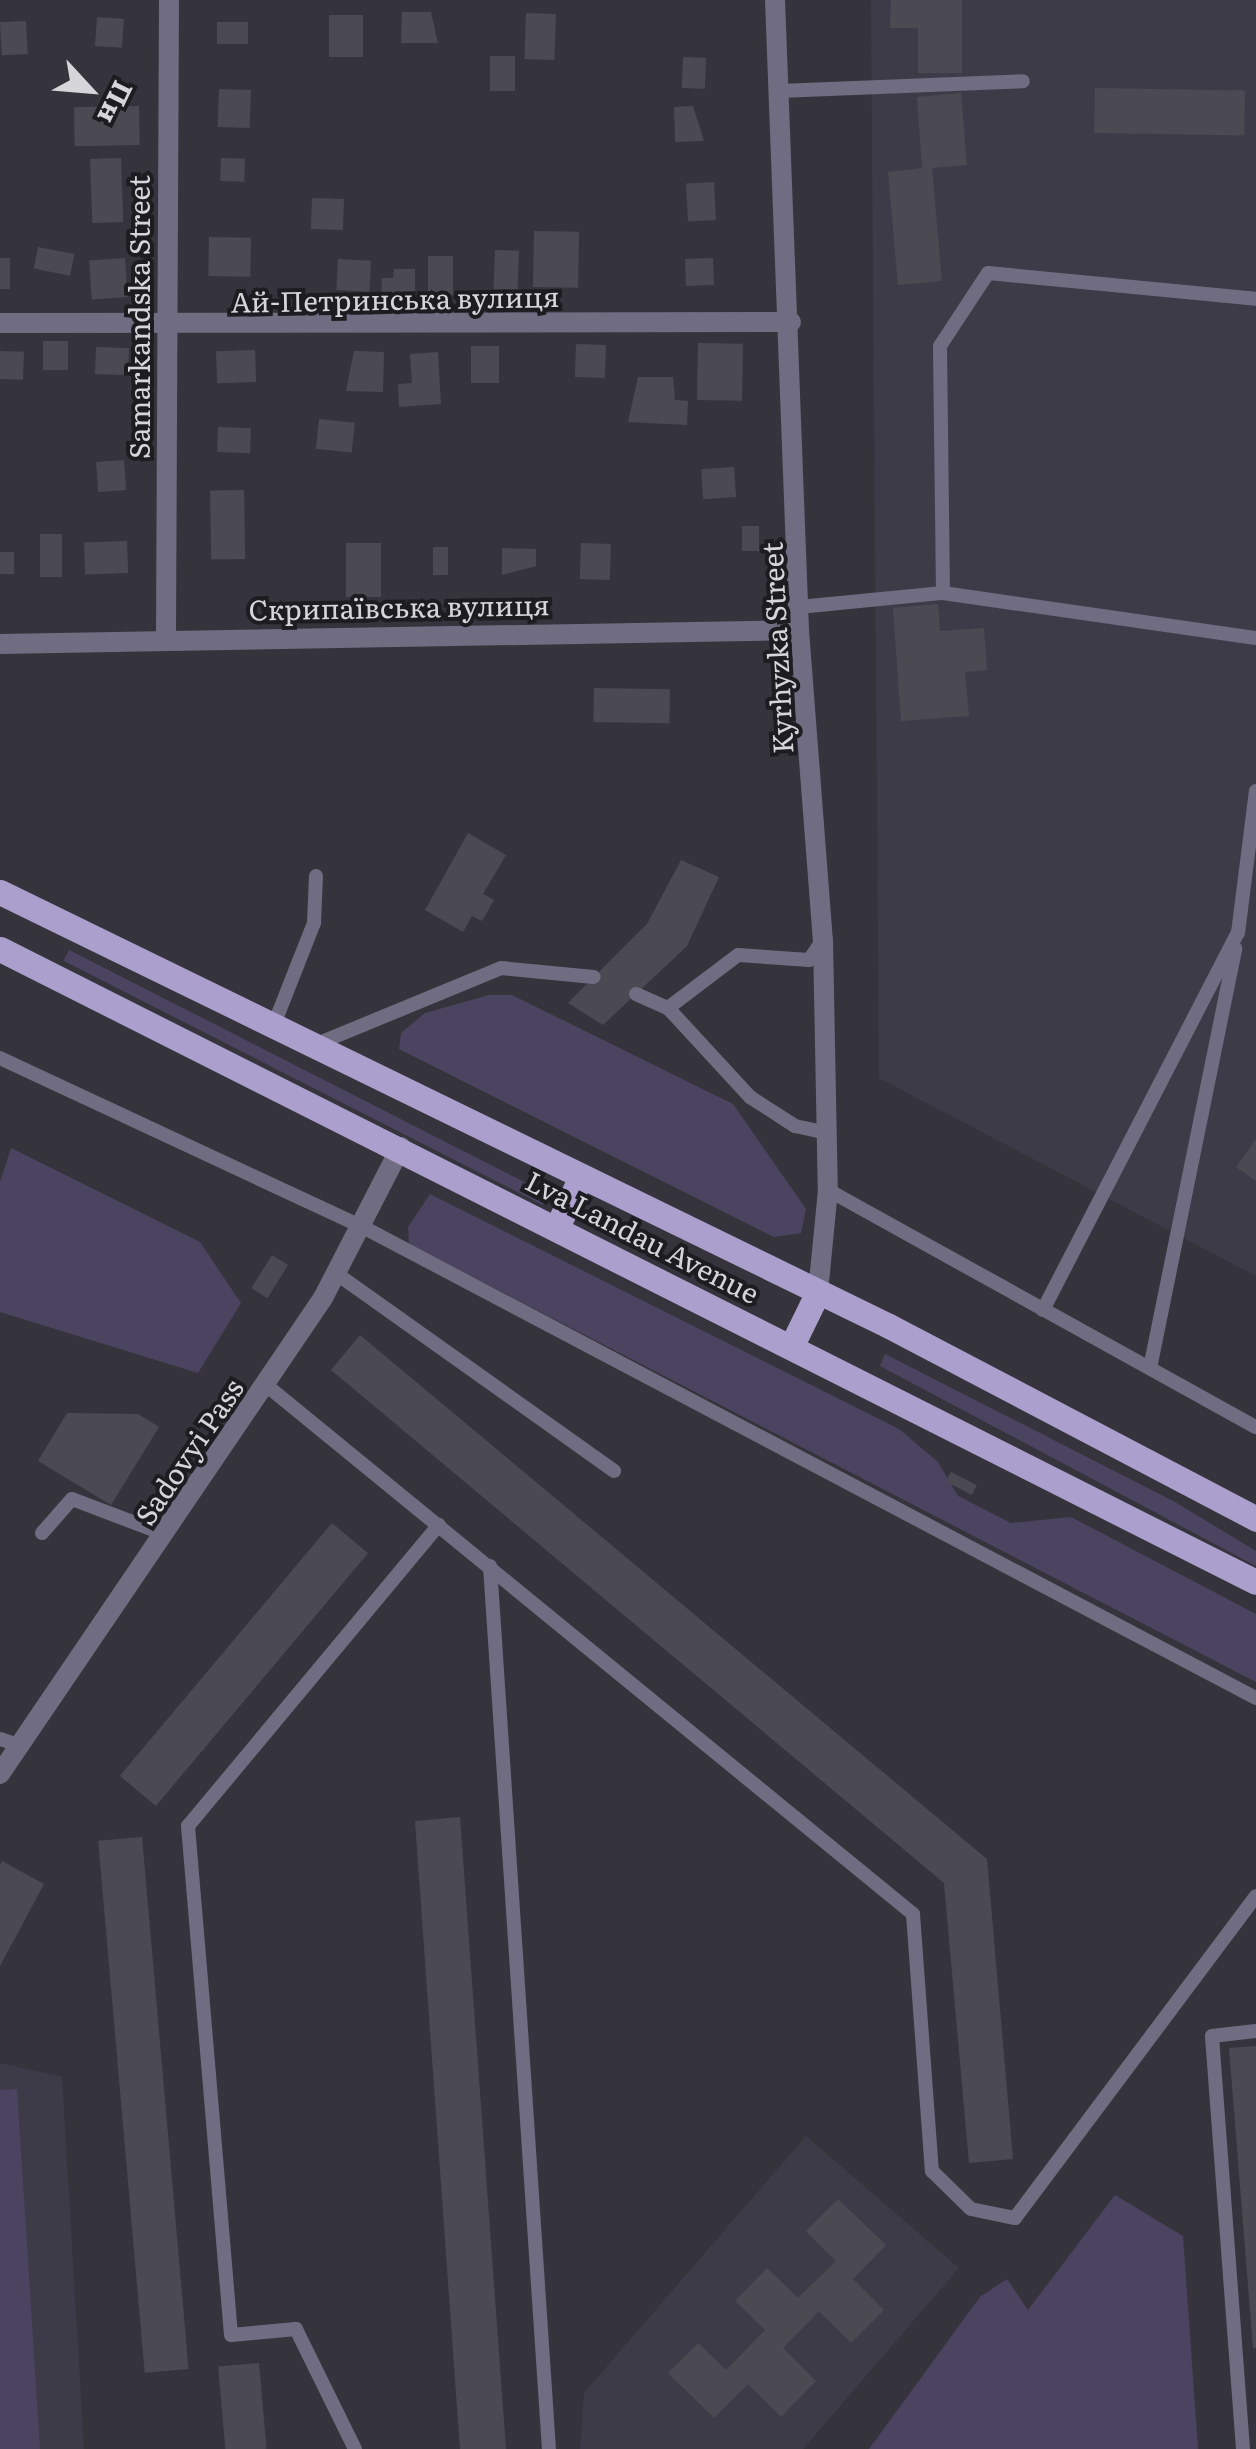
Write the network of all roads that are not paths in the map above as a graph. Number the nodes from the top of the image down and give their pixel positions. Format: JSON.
{"nodes":[{"id":1,"x":168,"y":0,"type":"edge"},
{"id":2,"x":775,"y":0,"type":"edge"},
{"id":3,"x":1024,"y":80,"type":"dead end"},
{"id":4,"x":780,"y":91,"type":"junction"},
{"id":5,"x":1256,"y":298,"type":"edge"},
{"id":6,"x":792,"y":322,"type":"junction"},
{"id":7,"x":0,"y":323,"type":"edge"},
{"id":8,"x":164,"y":328,"type":"junction"},
{"id":9,"x":943,"y":593,"type":"junction"},
{"id":10,"x":799,"y":607,"type":"junction"},
{"id":11,"x":800,"y":630,"type":"junction"},
{"id":12,"x":166,"y":635,"type":"junction"},
{"id":13,"x":1256,"y":638,"type":"edge"},
{"id":14,"x":0,"y":644,"type":"edge"},
{"id":15,"x":1256,"y":791,"type":"edge"},
{"id":16,"x":316,"y":876,"type":"dead end"},
{"id":17,"x":0,"y":892,"type":"edge"},
{"id":18,"x":1238,"y":933,"type":"junction"},
{"id":19,"x":822,"y":940,"type":"junction"},
{"id":20,"x":0,"y":949,"type":"edge"},
{"id":21,"x":594,"y":977,"type":"dead end"},
{"id":22,"x":636,"y":994,"type":"dead end"},
{"id":23,"x":668,"y":1008,"type":"junction"},
{"id":24,"x":273,"y":1027,"type":"junction"},
{"id":25,"x":312,"y":1046,"type":"junction"},
{"id":26,"x":0,"y":1058,"type":"edge"},
{"id":27,"x":828,"y":1133,"type":"junction"},
{"id":28,"x":401,"y":1147,"type":"junction"},
{"id":29,"x":580,"y":1179,"type":"junction"},
{"id":30,"x":828,"y":1190,"type":"junction"},
{"id":31,"x":361,"y":1226,"type":"junction"},
{"id":32,"x":558,"y":1227,"type":"junction"},
{"id":33,"x":337,"y":1274,"type":"junction"},
{"id":34,"x":818,"y":1292,"type":"junction"},
{"id":35,"x":1043,"y":1310,"type":"junction"},
{"id":36,"x":792,"y":1345,"type":"junction"},
{"id":37,"x":1150,"y":1368,"type":"junction"},
{"id":38,"x":266,"y":1385,"type":"junction"},
{"id":39,"x":1256,"y":1427,"type":"edge"},
{"id":40,"x":614,"y":1470,"type":"dead end"},
{"id":41,"x":1256,"y":1520,"type":"edge"},
{"id":42,"x":439,"y":1525,"type":"junction"},
{"id":43,"x":42,"y":1534,"type":"dead end"},
{"id":44,"x":164,"y":1534,"type":"junction"},
{"id":45,"x":490,"y":1566,"type":"junction"},
{"id":46,"x":1256,"y":1582,"type":"edge"},
{"id":47,"x":1256,"y":1698,"type":"edge"},
{"id":48,"x":10,"y":1742,"type":"edge"},
{"id":49,"x":0,"y":1774,"type":"edge"},
{"id":50,"x":1256,"y":1896,"type":"edge"},
{"id":51,"x":1256,"y":2031,"type":"edge"},
{"id":52,"x":355,"y":2449,"type":"edge"},
{"id":53,"x":549,"y":2449,"type":"edge"},
{"id":54,"x":1243,"y":2449,"type":"edge"}],
"edges":[{"from":1,"to":8,"type":"street","name":"Samarkandska Street"},
{"from":2,"to":4,"type":"street","name":"Kyrhyzka Street"},
{"from":3,"to":4,"type":"lane"},
{"from":4,"to":6,"type":"street","name":"Kyrhyzka Street"},
{"from":5,"to":9,"type":"lane"},
{"from":6,"to":8,"type":"street","name":"Ай-Петринська вулиця"},
{"from":6,"to":10,"type":"street","name":"Kyrhyzka Street"},
{"from":7,"to":8,"type":"street","name":"Ай-Петринська вулиця"},
{"from":8,"to":12,"type":"street","name":"Samarkandska Street"},
{"from":9,"to":10,"type":"lane"},
{"from":9,"to":13,"type":"lane"},
{"from":10,"to":11,"type":"street","name":"Kyrhyzka Street"},
{"from":11,"to":12,"type":"street","name":"Скрипаївська вулиця"},
{"from":11,"to":19,"type":"street","name":"Kyrhyzka Street"},
{"from":12,"to":14,"type":"street","name":"Скрипаївська вулиця"},
{"from":15,"to":18,"type":"lane"},
{"from":16,"to":24,"type":"lane"},
{"from":17,"to":24,"type":"main road","name":"Lva Landau Avenue"},
{"from":18,"to":35,"type":"lane"},
{"from":18,"to":37,"type":"lane"},
{"from":19,"to":23,"type":"lane"},
{"from":19,"to":27,"type":"street","name":"Kyrhyzka Street"},
{"from":20,"to":28,"type":"main road","name":"Lva Landau Avenue"},
{"from":21,"to":25,"type":"lane"},
{"from":22,"to":23,"type":"lane"},
{"from":23,"to":27,"type":"lane"},
{"from":24,"to":25,"type":"main road","name":"Lva Landau Avenue"},
{"from":25,"to":29,"type":"main road","name":"Lva Landau Avenue"},
{"from":26,"to":31,"type":"lane"},
{"from":27,"to":30,"type":"street","name":"Kyrhyzka Street"},
{"from":28,"to":31,"type":"street","name":"Sadovyi Pass"},
{"from":28,"to":32,"type":"main road","name":"Lva Landau Avenue"},
{"from":29,"to":32,"type":"main road"},
{"from":29,"to":34,"type":"main road","name":"Lva Landau Avenue"},
{"from":30,"to":34,"type":"street","name":"Kyrhyzka Street"},
{"from":30,"to":35,"type":"lane"},
{"from":31,"to":33,"type":"street","name":"Sadovyi Pass"},
{"from":31,"to":47,"type":"lane"},
{"from":32,"to":36,"type":"main road","name":"Lva Landau Avenue"},
{"from":33,"to":38,"type":"street","name":"Sadovyi Pass"},
{"from":33,"to":40,"type":"lane"},
{"from":34,"to":36,"type":"main road"},
{"from":34,"to":41,"type":"main road","name":"Lva Landau Avenue"},
{"from":35,"to":37,"type":"lane"},
{"from":36,"to":46,"type":"main road","name":"Lva Landau Avenue"},
{"from":37,"to":39,"type":"lane"},
{"from":38,"to":42,"type":"lane"},
{"from":38,"to":44,"type":"street","name":"Sadovyi Pass"},
{"from":42,"to":45,"type":"lane"},
{"from":42,"to":52,"type":"lane"},
{"from":43,"to":44,"type":"lane"},
{"from":44,"to":48,"type":"street","name":"Sadovyi Pass"},
{"from":45,"to":50,"type":"lane"},
{"from":45,"to":53,"type":"lane"},
{"from":48,"to":49,"type":"street","name":"Sadovyi Pass"},
{"from":51,"to":54,"type":"lane"}]}
